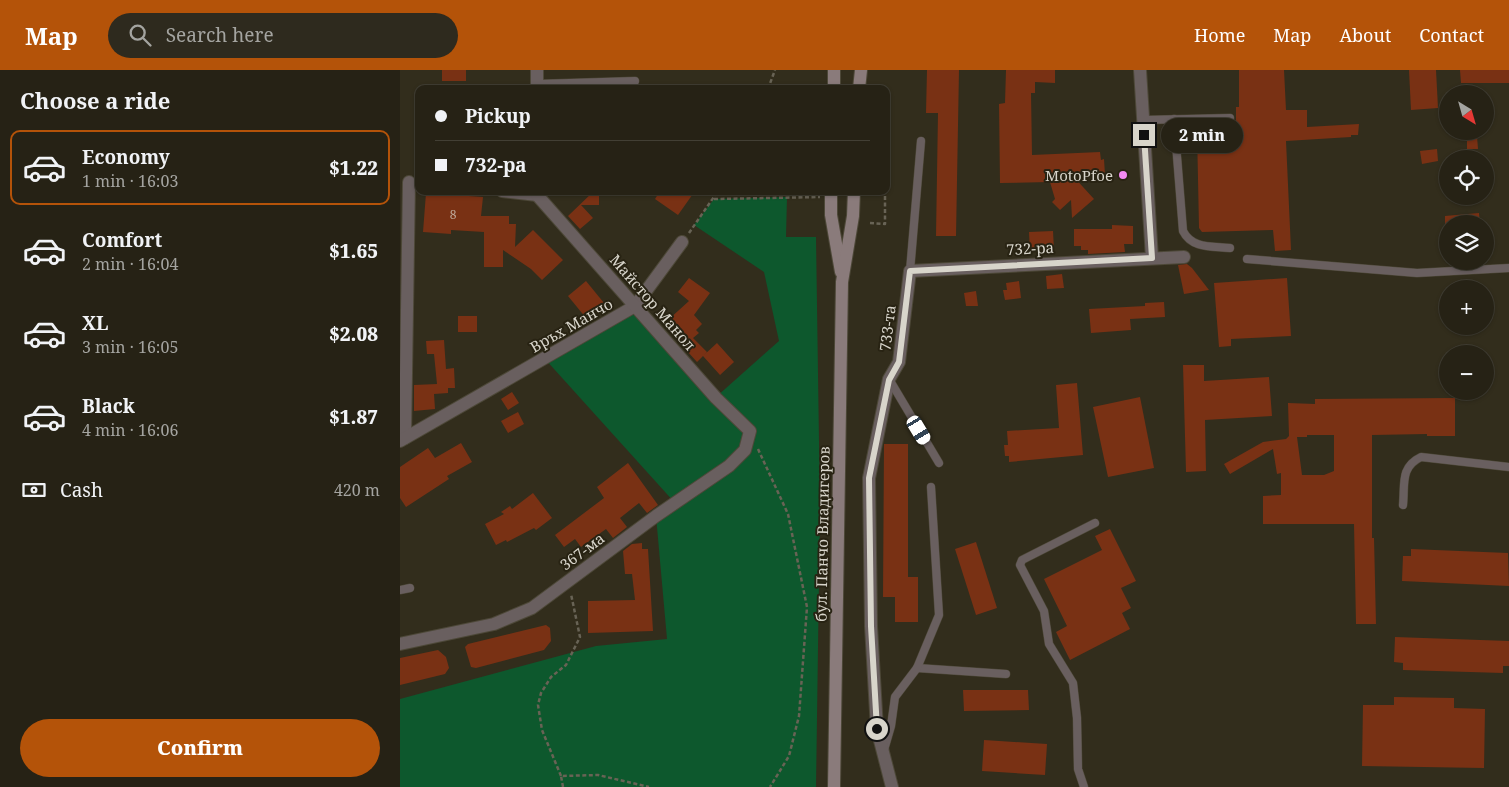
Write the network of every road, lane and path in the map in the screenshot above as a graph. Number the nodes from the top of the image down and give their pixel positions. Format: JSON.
{"nodes":[{"id":1,"x":537,"y":70,"type":"edge"},
{"id":2,"x":776,"y":70,"type":"edge"},
{"id":3,"x":834,"y":70,"type":"edge"},
{"id":4,"x":861,"y":70,"type":"edge"},
{"id":5,"x":1140,"y":70,"type":"edge"},
{"id":6,"x":635,"y":81,"type":"dead end"},
{"id":7,"x":537,"y":85,"type":"edge"},
{"id":8,"x":557,"y":85,"type":"edge"},
{"id":9,"x":770,"y":85,"type":"edge"},
{"id":10,"x":834,"y":85,"type":"edge"},
{"id":11,"x":859,"y":85,"type":"edge"},
{"id":12,"x":1230,"y":118,"type":"dead end"},
{"id":13,"x":1174,"y":119,"type":"junction"},
{"id":14,"x":1142,"y":120,"type":"junction"},
{"id":15,"x":921,"y":141,"type":"dead end"},
{"id":16,"x":409,"y":182,"type":"edge"},
{"id":17,"x":538,"y":195,"type":"edge"},
{"id":18,"x":716,"y":195,"type":"edge"},
{"id":19,"x":819,"y":195,"type":"edge"},
{"id":20,"x":829,"y":195,"type":"edge"},
{"id":21,"x":854,"y":195,"type":"edge"},
{"id":22,"x":885,"y":195,"type":"edge"},
{"id":23,"x":800,"y":197,"type":"joint"},
{"id":24,"x":714,"y":199,"type":"junction"},
{"id":25,"x":870,"y":223,"type":"dead end"},
{"id":26,"x":682,"y":242,"type":"joint"},
{"id":27,"x":1230,"y":248,"type":"dead end"},
{"id":28,"x":1184,"y":257,"type":"dead end"},
{"id":29,"x":1152,"y":258,"type":"junction"},
{"id":30,"x":1247,"y":259,"type":"dead end"},
{"id":31,"x":1509,"y":268,"type":"edge"},
{"id":32,"x":910,"y":271,"type":"junction"},
{"id":33,"x":842,"y":282,"type":"junction"},
{"id":34,"x":635,"y":306,"type":"junction"},
{"id":35,"x":404,"y":324,"type":"edge"},
{"id":36,"x":889,"y":380,"type":"junction"},
{"id":37,"x":750,"y":431,"type":"junction"},
{"id":38,"x":403,"y":439,"type":"edge"},
{"id":39,"x":939,"y":463,"type":"dead end"},
{"id":40,"x":1509,"y":467,"type":"edge"},
{"id":41,"x":931,"y":488,"type":"dead end"},
{"id":42,"x":1403,"y":505,"type":"dead end"},
{"id":43,"x":1095,"y":523,"type":"dead end"},
{"id":44,"x":565,"y":583,"type":"junction"},
{"id":45,"x":410,"y":588,"type":"dead end"},
{"id":46,"x":400,"y":590,"type":"edge"},
{"id":47,"x":400,"y":644,"type":"edge"},
{"id":48,"x":917,"y":668,"type":"junction"},
{"id":49,"x":1006,"y":674,"type":"dead end"},
{"id":50,"x":883,"y":754,"type":"junction"},
{"id":51,"x":561,"y":776,"type":"junction"},
{"id":52,"x":563,"y":787,"type":"edge"},
{"id":53,"x":649,"y":787,"type":"edge"},
{"id":54,"x":770,"y":787,"type":"edge"},
{"id":55,"x":834,"y":787,"type":"edge"},
{"id":56,"x":892,"y":787,"type":"edge"},
{"id":57,"x":1084,"y":787,"type":"edge"}],
"edges":[{"from":1,"to":7,"type":"street"},
{"from":2,"to":9,"type":"path"},
{"from":3,"to":10,"type":"street"},
{"from":4,"to":11,"type":"street"},
{"from":5,"to":14,"type":"street"},
{"from":6,"to":8,"type":"lane"},
{"from":12,"to":13,"type":"lane"},
{"from":13,"to":14,"type":"lane"},
{"from":13,"to":27,"type":"lane"},
{"from":14,"to":29,"type":"street"},
{"from":15,"to":32,"type":"lane"},
{"from":16,"to":35,"type":"street"},
{"from":17,"to":34,"type":"street","name":"Майстор Манол"},
{"from":18,"to":24,"type":"path"},
{"from":19,"to":23,"type":"path"},
{"from":20,"to":33,"type":"street","name":"бул. Панчо Владигеров"},
{"from":21,"to":33,"type":"street","name":"бул. Панчо Владигеров"},
{"from":22,"to":25,"type":"path"},
{"from":23,"to":24,"type":"path"},
{"from":24,"to":26,"type":"path"},
{"from":26,"to":34,"type":"street","name":"Връх Манчо"},
{"from":28,"to":29,"type":"street","name":"732-ра"},
{"from":29,"to":32,"type":"street","name":"732-ра"},
{"from":30,"to":31,"type":"lane"},
{"from":32,"to":36,"type":"street","name":"733-та"},
{"from":33,"to":55,"type":"street","name":"бул. Панчо Владигеров"},
{"from":34,"to":37,"type":"street","name":"Майстор Манол"},
{"from":34,"to":38,"type":"street","name":"Връх Манчо"},
{"from":35,"to":38,"type":"street"},
{"from":36,"to":39,"type":"lane"},
{"from":36,"to":50,"type":"street","name":"733-та"},
{"from":37,"to":44,"type":"street","name":"367-ма"},
{"from":37,"to":54,"type":"path"},
{"from":40,"to":42,"type":"lane"},
{"from":41,"to":48,"type":"lane"},
{"from":43,"to":57,"type":"lane"},
{"from":44,"to":47,"type":"street","name":"367-ма"},
{"from":44,"to":51,"type":"path"},
{"from":45,"to":46,"type":"lane"},
{"from":48,"to":49,"type":"lane"},
{"from":48,"to":50,"type":"lane"},
{"from":50,"to":56,"type":"street","name":"733-та"},
{"from":51,"to":52,"type":"path"},
{"from":51,"to":53,"type":"path"}]}
